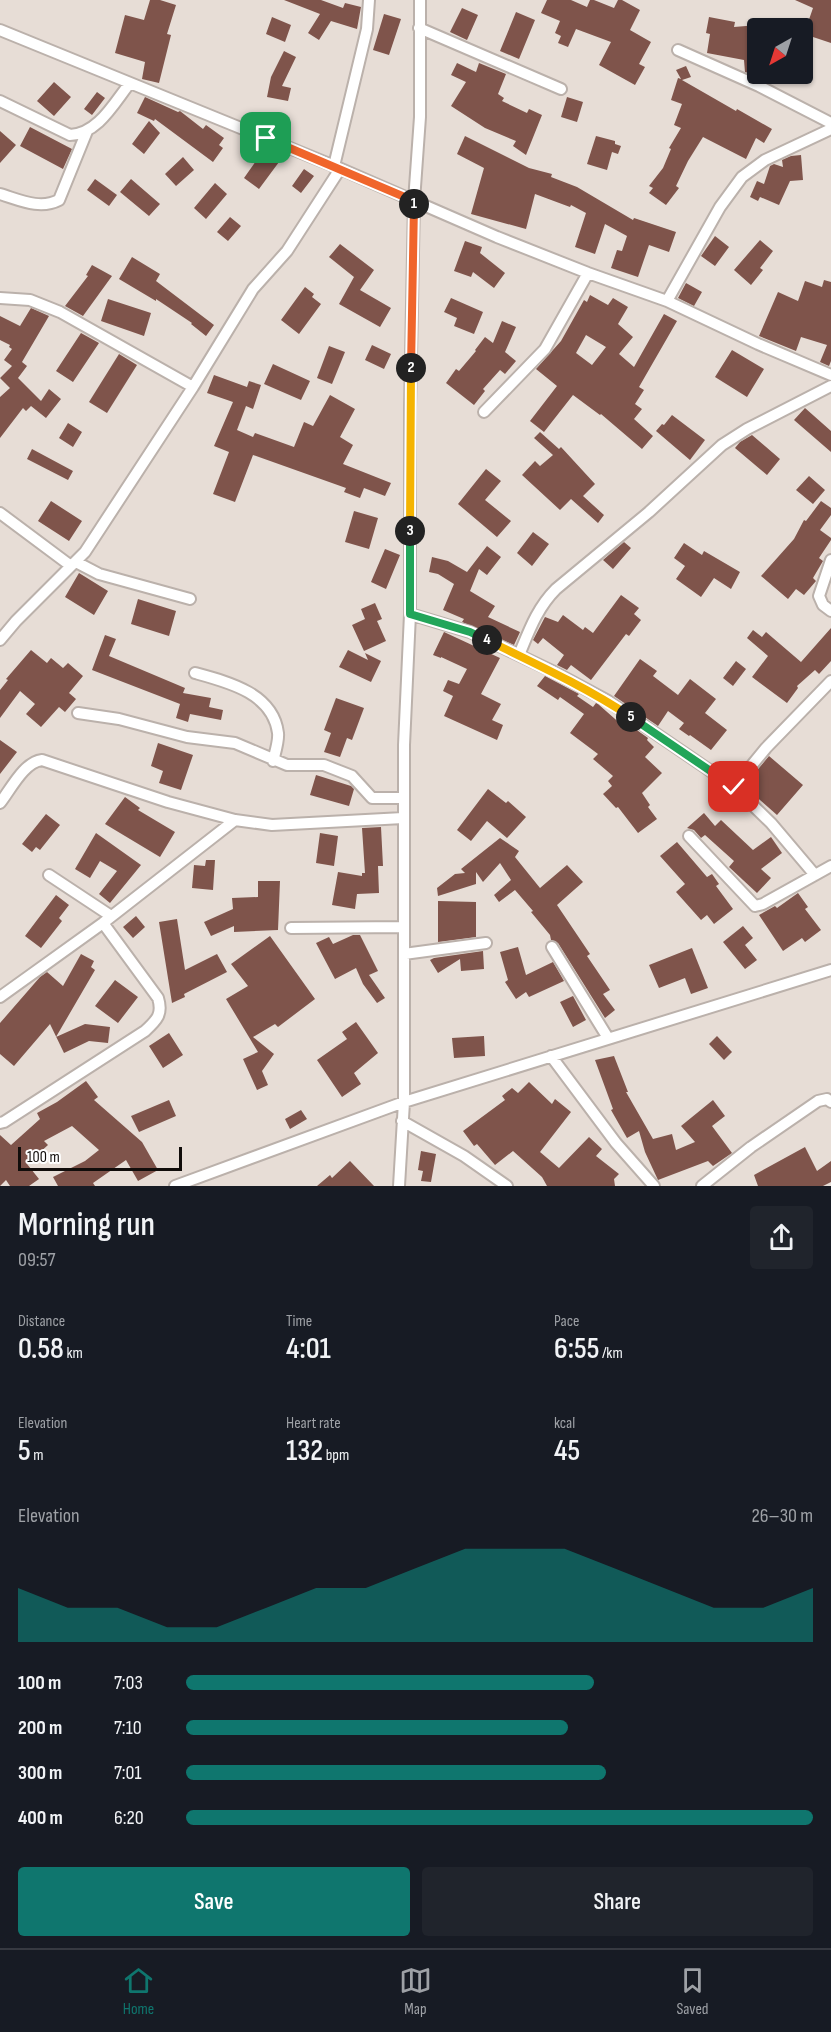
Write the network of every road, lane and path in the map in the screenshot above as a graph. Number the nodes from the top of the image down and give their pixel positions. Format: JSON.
{"nodes":[{"id":1,"x":366,"y":0,"type":"edge"},
{"id":2,"x":420,"y":0,"type":"edge"},
{"id":3,"x":419,"y":28,"type":"junction"},
{"id":4,"x":0,"y":30,"type":"edge"},
{"id":5,"x":678,"y":50,"type":"dead end"},
{"id":6,"x":130,"y":83,"type":"junction"},
{"id":7,"x":561,"y":89,"type":"dead end"},
{"id":8,"x":0,"y":101,"type":"edge"},
{"id":9,"x":831,"y":123,"type":"edge"},
{"id":10,"x":831,"y":129,"type":"edge"},
{"id":11,"x":87,"y":131,"type":"junction"},
{"id":12,"x":337,"y":167,"type":"junction"},
{"id":13,"x":0,"y":194,"type":"edge"},
{"id":14,"x":414,"y":201,"type":"junction"},
{"id":15,"x":588,"y":273,"type":"junction"},
{"id":16,"x":0,"y":298,"type":"edge"},
{"id":17,"x":667,"y":301,"type":"junction"},
{"id":18,"x":831,"y":375,"type":"edge"},
{"id":19,"x":831,"y":386,"type":"edge"},
{"id":20,"x":193,"y":387,"type":"junction"},
{"id":21,"x":484,"y":412,"type":"dead end"},
{"id":22,"x":0,"y":513,"type":"edge"},
{"id":23,"x":831,"y":560,"type":"edge"},
{"id":24,"x":74,"y":564,"type":"junction"},
{"id":25,"x":190,"y":599,"type":"dead end"},
{"id":26,"x":831,"y":611,"type":"edge"},
{"id":27,"x":410,"y":614,"type":"junction"},
{"id":28,"x":0,"y":640,"type":"edge"},
{"id":29,"x":519,"y":655,"type":"junction"},
{"id":30,"x":195,"y":673,"type":"dead end"},
{"id":31,"x":831,"y":681,"type":"edge"},
{"id":32,"x":78,"y":713,"type":"dead end"},
{"id":33,"x":273,"y":761,"type":"junction"},
{"id":34,"x":734,"y":787,"type":"junction"},
{"id":35,"x":404,"y":798,"type":"junction"},
{"id":36,"x":0,"y":803,"type":"edge"},
{"id":37,"x":404,"y":818,"type":"junction"},
{"id":38,"x":235,"y":820,"type":"junction"},
{"id":39,"x":689,"y":836,"type":"dead end"},
{"id":40,"x":831,"y":866,"type":"edge"},
{"id":41,"x":49,"y":875,"type":"dead end"},
{"id":42,"x":815,"y":875,"type":"junction"},
{"id":43,"x":107,"y":920,"type":"junction"},
{"id":44,"x":404,"y":927,"type":"junction"},
{"id":45,"x":291,"y":928,"type":"dead end"},
{"id":46,"x":486,"y":943,"type":"dead end"},
{"id":47,"x":552,"y":947,"type":"dead end"},
{"id":48,"x":404,"y":954,"type":"junction"},
{"id":49,"x":831,"y":970,"type":"edge"},
{"id":50,"x":0,"y":997,"type":"edge"},
{"id":51,"x":608,"y":1038,"type":"junction"},
{"id":52,"x":551,"y":1056,"type":"junction"},
{"id":53,"x":404,"y":1101,"type":"junction"},
{"id":54,"x":831,"y":1102,"type":"edge"},
{"id":55,"x":402,"y":1121,"type":"junction"},
{"id":56,"x":0,"y":1123,"type":"edge"},
{"id":57,"x":175,"y":1186,"type":"edge"},
{"id":58,"x":399,"y":1186,"type":"edge"},
{"id":59,"x":507,"y":1186,"type":"edge"},
{"id":60,"x":654,"y":1186,"type":"edge"},
{"id":61,"x":702,"y":1186,"type":"edge"}],
"edges":[{"from":1,"to":12,"type":"street"},
{"from":2,"to":3,"type":"street"},
{"from":3,"to":7,"type":"street"},
{"from":3,"to":14,"type":"street"},
{"from":4,"to":6,"type":"street"},
{"from":5,"to":9,"type":"street"},
{"from":6,"to":11,"type":"street"},
{"from":6,"to":12,"type":"street"},
{"from":8,"to":11,"type":"street"},
{"from":10,"to":17,"type":"street"},
{"from":11,"to":13,"type":"street"},
{"from":12,"to":14,"type":"street"},
{"from":12,"to":20,"type":"street"},
{"from":14,"to":15,"type":"street"},
{"from":14,"to":27,"type":"street"},
{"from":15,"to":17,"type":"street"},
{"from":15,"to":21,"type":"street"},
{"from":16,"to":20,"type":"street"},
{"from":17,"to":18,"type":"street"},
{"from":19,"to":29,"type":"street"},
{"from":20,"to":24,"type":"street"},
{"from":22,"to":24,"type":"street"},
{"from":23,"to":26,"type":"street"},
{"from":24,"to":25,"type":"street"},
{"from":24,"to":28,"type":"street"},
{"from":27,"to":29,"type":"street"},
{"from":27,"to":35,"type":"street"},
{"from":29,"to":34,"type":"street"},
{"from":30,"to":33,"type":"street"},
{"from":31,"to":34,"type":"street"},
{"from":32,"to":33,"type":"street"},
{"from":33,"to":35,"type":"street"},
{"from":34,"to":42,"type":"street"},
{"from":35,"to":37,"type":"street"},
{"from":36,"to":38,"type":"street"},
{"from":37,"to":38,"type":"street"},
{"from":37,"to":44,"type":"street"},
{"from":38,"to":43,"type":"street"},
{"from":39,"to":42,"type":"street"},
{"from":40,"to":42,"type":"street"},
{"from":41,"to":43,"type":"street"},
{"from":43,"to":50,"type":"street"},
{"from":43,"to":56,"type":"street"},
{"from":44,"to":45,"type":"street"},
{"from":44,"to":48,"type":"street"},
{"from":46,"to":48,"type":"street"},
{"from":47,"to":51,"type":"street"},
{"from":48,"to":53,"type":"street"},
{"from":49,"to":51,"type":"street"},
{"from":51,"to":52,"type":"street"},
{"from":52,"to":53,"type":"street"},
{"from":52,"to":60,"type":"street"},
{"from":53,"to":55,"type":"street"},
{"from":53,"to":57,"type":"street"},
{"from":54,"to":61,"type":"street"},
{"from":55,"to":58,"type":"street"},
{"from":55,"to":59,"type":"street"}]}
